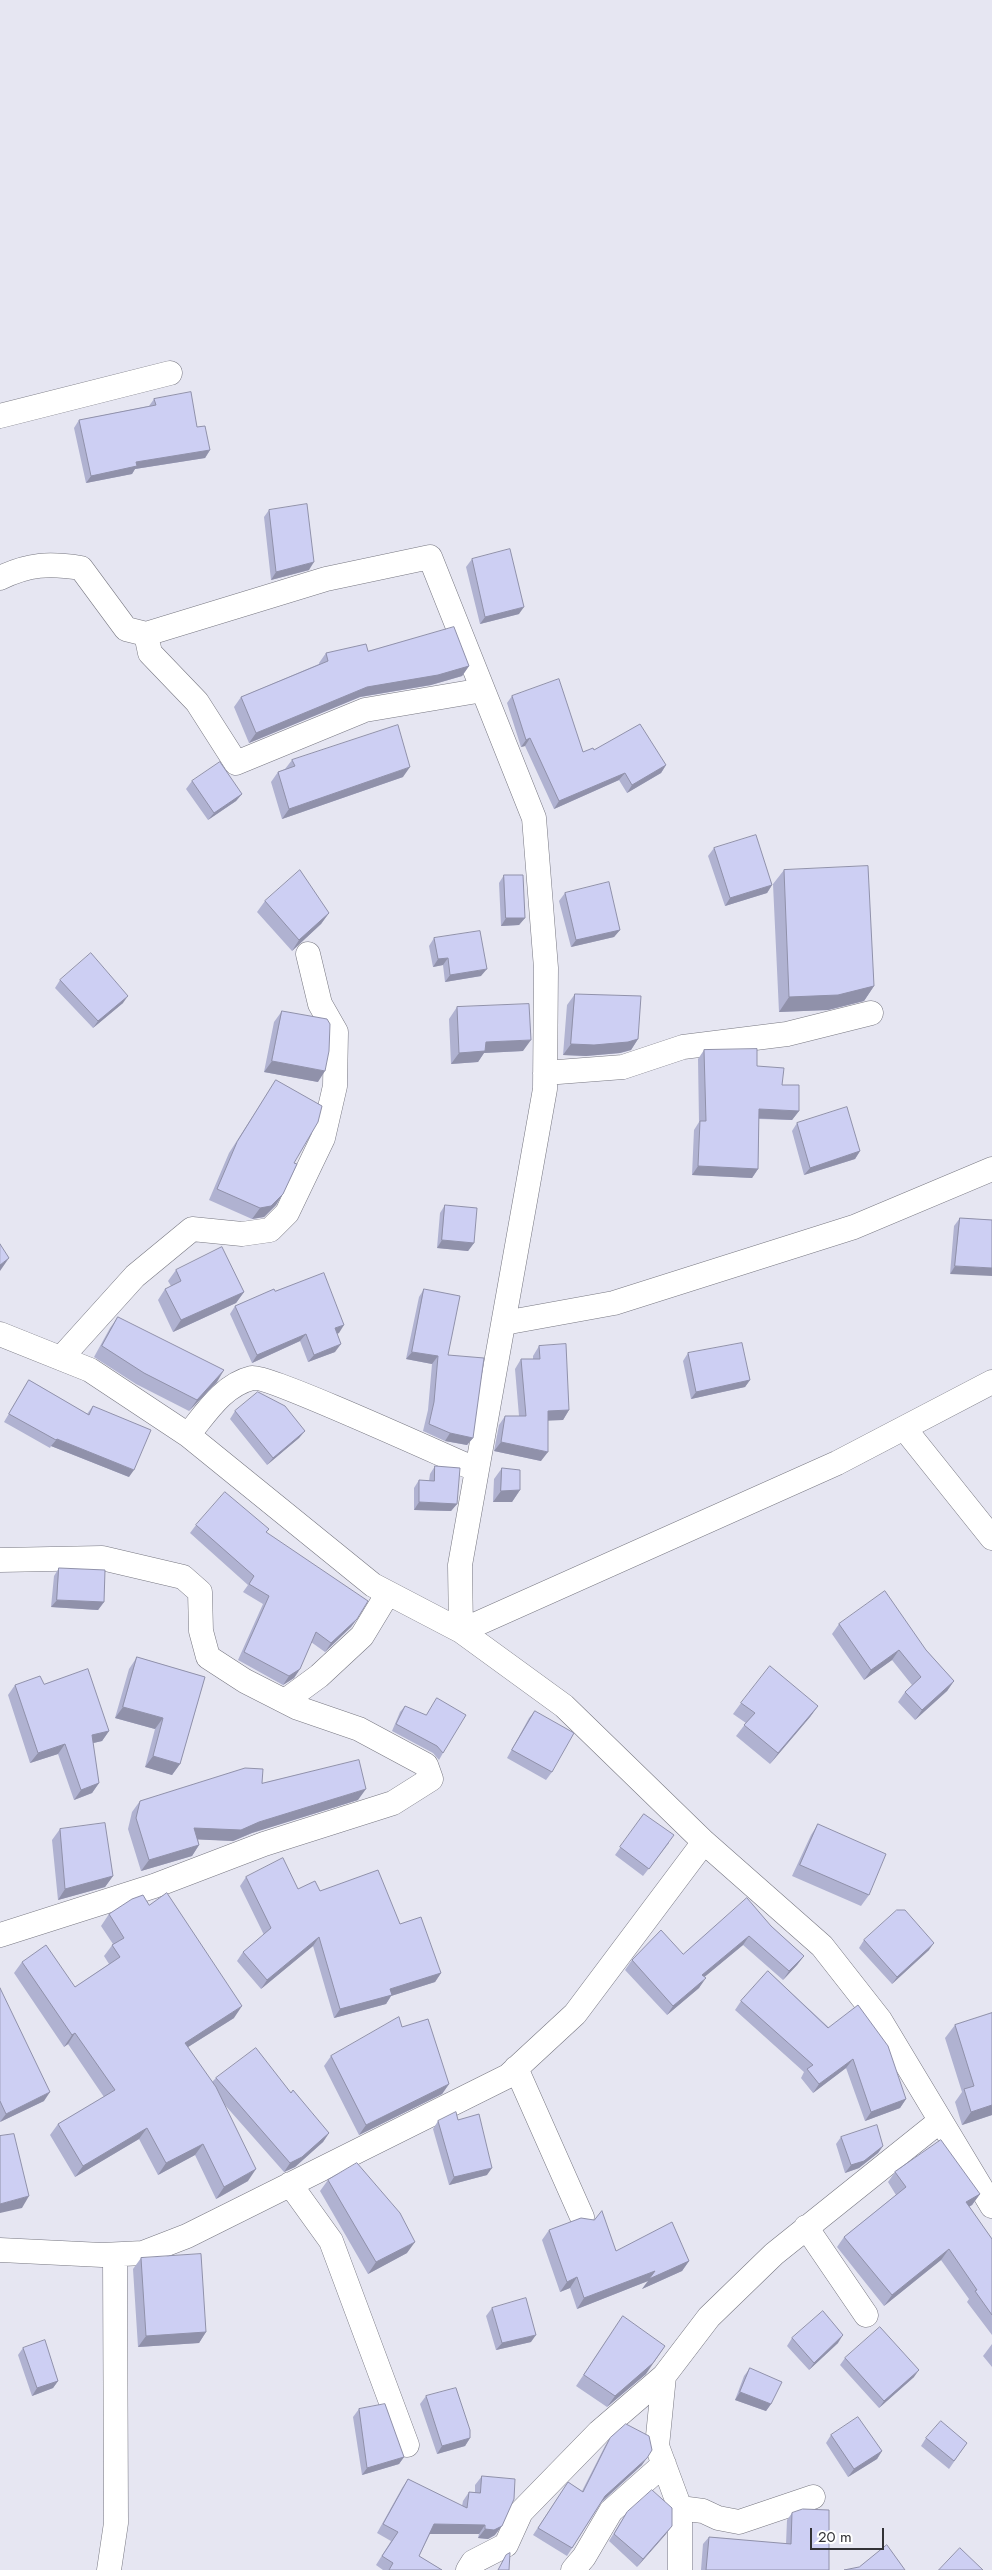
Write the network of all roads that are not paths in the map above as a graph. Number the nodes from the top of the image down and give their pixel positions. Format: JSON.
{"nodes":[{"id":1,"x":170,"y":373,"type":"dead end"},
{"id":2,"x":0,"y":416,"type":"edge"},
{"id":3,"x":0,"y":578,"type":"edge"},
{"id":4,"x":146,"y":634,"type":"junction"},
{"id":5,"x":483,"y":690,"type":"junction"},
{"id":6,"x":308,"y":954,"type":"dead end"},
{"id":7,"x":871,"y":1013,"type":"dead end"},
{"id":8,"x":545,"y":1072,"type":"junction"},
{"id":9,"x":992,"y":1168,"type":"edge"},
{"id":10,"x":504,"y":1323,"type":"junction"},
{"id":11,"x":0,"y":1334,"type":"edge"},
{"id":12,"x":61,"y":1358,"type":"junction"},
{"id":13,"x":992,"y":1382,"type":"edge"},
{"id":14,"x":904,"y":1428,"type":"junction"},
{"id":15,"x":188,"y":1434,"type":"junction"},
{"id":16,"x":477,"y":1470,"type":"junction"},
{"id":17,"x":992,"y":1538,"type":"edge"},
{"id":18,"x":0,"y":1560,"type":"edge"},
{"id":19,"x":388,"y":1593,"type":"junction"},
{"id":20,"x":461,"y":1631,"type":"junction"},
{"id":21,"x":285,"y":1701,"type":"junction"},
{"id":22,"x":704,"y":1842,"type":"junction"},
{"id":23,"x":0,"y":1935,"type":"edge"},
{"id":24,"x":516,"y":2068,"type":"junction"},
{"id":25,"x":940,"y":2121,"type":"junction"},
{"id":26,"x":290,"y":2184,"type":"junction"},
{"id":27,"x":992,"y":2206,"type":"edge"},
{"id":28,"x":582,"y":2217,"type":"edge"},
{"id":29,"x":806,"y":2227,"type":"junction"},
{"id":30,"x":0,"y":2250,"type":"edge"},
{"id":31,"x":115,"y":2255,"type":"junction"},
{"id":32,"x":866,"y":2315,"type":"dead end"},
{"id":33,"x":664,"y":2376,"type":"junction"},
{"id":34,"x":407,"y":2445,"type":"dead end"},
{"id":35,"x":664,"y":2464,"type":"junction"},
{"id":36,"x":813,"y":2497,"type":"dead end"},
{"id":37,"x":680,"y":2508,"type":"junction"},
{"id":38,"x":109,"y":2570,"type":"edge"},
{"id":39,"x":468,"y":2570,"type":"edge"},
{"id":40,"x":572,"y":2570,"type":"edge"},
{"id":41,"x":680,"y":2570,"type":"edge"}],
"edges":[{"from":1,"to":2,"type":"street"},
{"from":3,"to":4,"type":"street"},
{"from":4,"to":5,"type":"street"},
{"from":4,"to":5,"type":"street"},
{"from":5,"to":8,"type":"street"},
{"from":6,"to":12,"type":"street"},
{"from":7,"to":8,"type":"street"},
{"from":8,"to":10,"type":"street"},
{"from":9,"to":10,"type":"street"},
{"from":10,"to":16,"type":"street"},
{"from":11,"to":12,"type":"street"},
{"from":12,"to":15,"type":"street"},
{"from":13,"to":14,"type":"street"},
{"from":14,"to":17,"type":"street"},
{"from":14,"to":20,"type":"street"},
{"from":15,"to":16,"type":"street"},
{"from":15,"to":19,"type":"street"},
{"from":16,"to":20,"type":"street"},
{"from":18,"to":21,"type":"street"},
{"from":19,"to":20,"type":"street"},
{"from":19,"to":21,"type":"street"},
{"from":20,"to":22,"type":"street"},
{"from":21,"to":23,"type":"street"},
{"from":22,"to":24,"type":"street"},
{"from":22,"to":25,"type":"street"},
{"from":24,"to":26,"type":"street"},
{"from":24,"to":28,"type":"street"},
{"from":25,"to":27,"type":"street"},
{"from":25,"to":29,"type":"street"},
{"from":26,"to":31,"type":"street"},
{"from":26,"to":34,"type":"street"},
{"from":29,"to":32,"type":"street"},
{"from":29,"to":33,"type":"street"},
{"from":30,"to":31,"type":"street"},
{"from":31,"to":38,"type":"street"},
{"from":33,"to":35,"type":"street"},
{"from":33,"to":39,"type":"street"},
{"from":35,"to":37,"type":"street"},
{"from":35,"to":40,"type":"street"},
{"from":36,"to":37,"type":"street"},
{"from":37,"to":41,"type":"street"}]}
